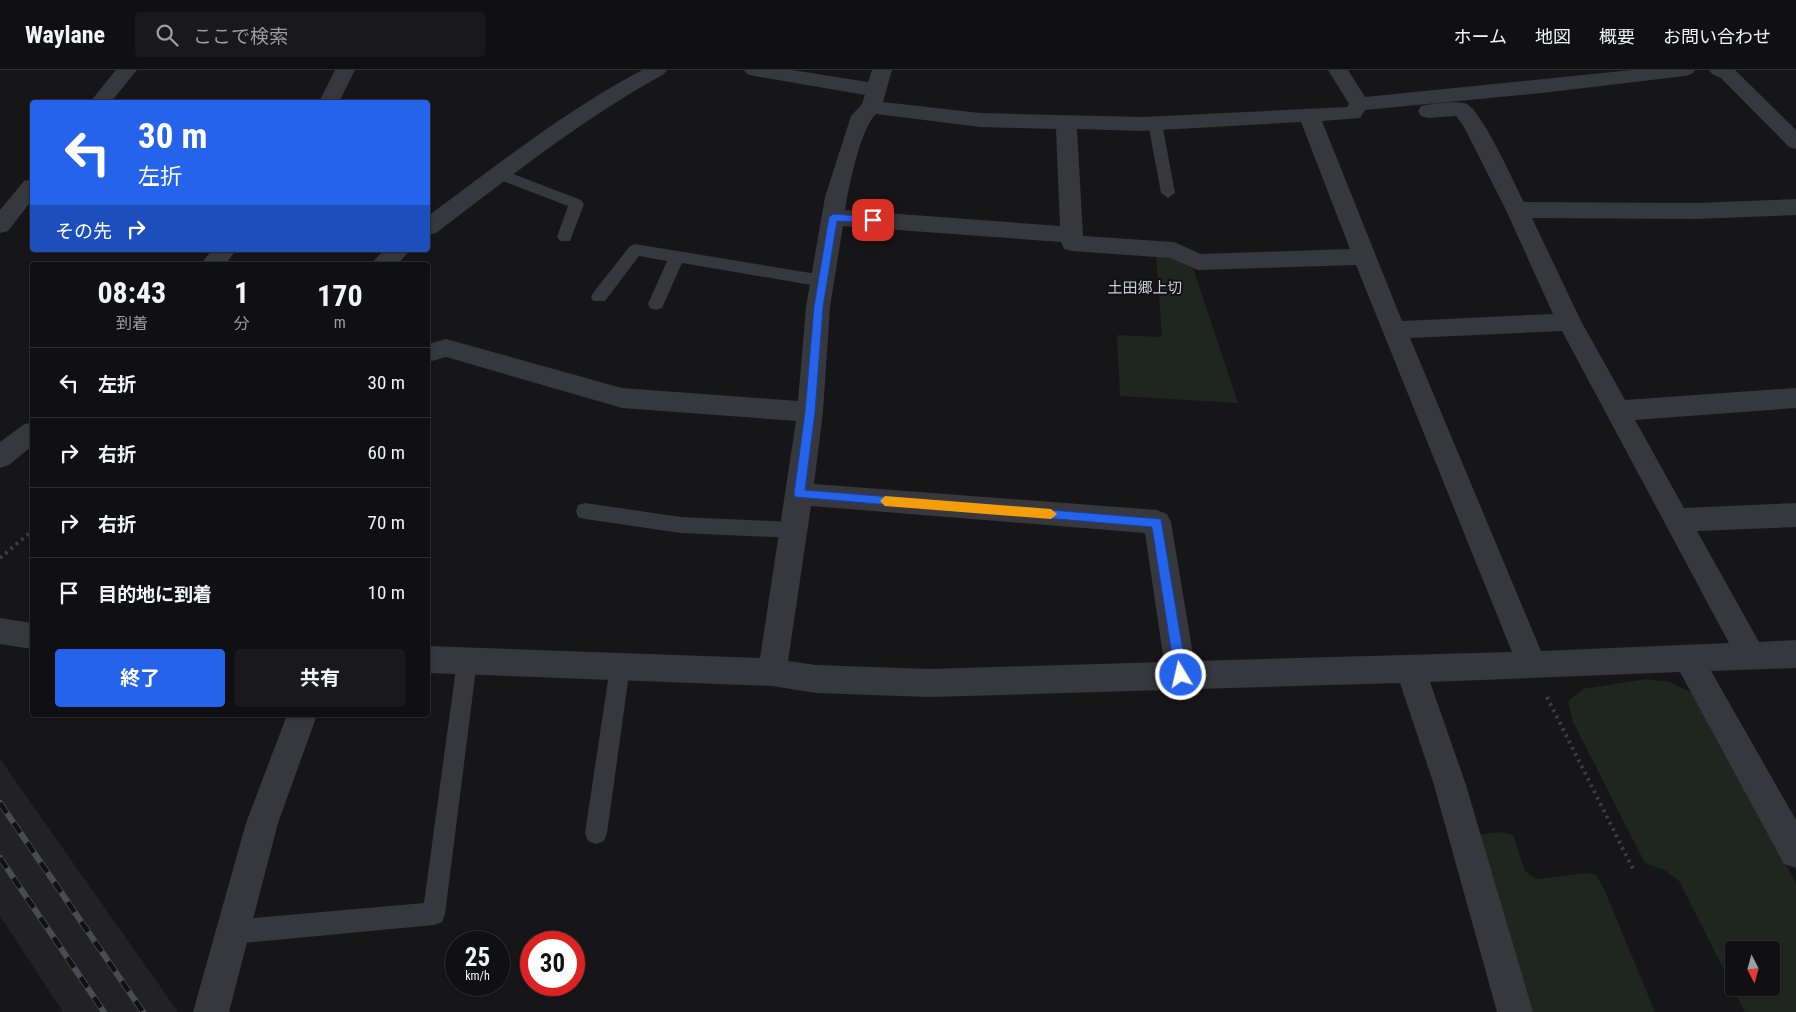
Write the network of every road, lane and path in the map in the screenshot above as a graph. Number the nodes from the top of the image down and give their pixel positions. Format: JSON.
{"nodes":[{"id":1,"x":127,"y":70,"type":"edge"},
{"id":2,"x":345,"y":70,"type":"edge"},
{"id":3,"x":657,"y":70,"type":"edge"},
{"id":4,"x":754,"y":70,"type":"edge"},
{"id":5,"x":882,"y":70,"type":"edge"},
{"id":6,"x":1338,"y":70,"type":"edge"},
{"id":7,"x":1685,"y":70,"type":"edge"},
{"id":8,"x":1720,"y":70,"type":"edge"},
{"id":9,"x":1616,"y":73,"type":"edge"},
{"id":10,"x":874,"y":98,"type":"junction"},
{"id":11,"x":102,"y":100,"type":"edge"},
{"id":12,"x":330,"y":100,"type":"edge"},
{"id":13,"x":1356,"y":108,"type":"junction"},
{"id":14,"x":1309,"y":115,"type":"junction"},
{"id":15,"x":1066,"y":122,"type":"junction"},
{"id":16,"x":1155,"y":123,"type":"junction"},
{"id":17,"x":1788,"y":124,"type":"edge"},
{"id":18,"x":1796,"y":142,"type":"edge"},
{"id":19,"x":500,"y":174,"type":"junction"},
{"id":20,"x":30,"y":188,"type":"edge"},
{"id":21,"x":1168,"y":193,"type":"dead end"},
{"id":22,"x":1796,"y":207,"type":"edge"},
{"id":23,"x":1517,"y":210,"type":"junction"},
{"id":24,"x":3,"y":216,"type":"edge"},
{"id":25,"x":833,"y":217,"type":"junction"},
{"id":26,"x":430,"y":226,"type":"edge"},
{"id":27,"x":1072,"y":235,"type":"junction"},
{"id":28,"x":565,"y":236,"type":"dead end"},
{"id":29,"x":223,"y":252,"type":"edge"},
{"id":30,"x":396,"y":252,"type":"edge"},
{"id":31,"x":677,"y":257,"type":"junction"},
{"id":32,"x":1364,"y":257,"type":"junction"},
{"id":33,"x":215,"y":262,"type":"edge"},
{"id":34,"x":385,"y":262,"type":"edge"},
{"id":35,"x":823,"y":281,"type":"junction"},
{"id":36,"x":599,"y":297,"type":"dead end"},
{"id":37,"x":656,"y":304,"type":"dead end"},
{"id":38,"x":1569,"y":322,"type":"junction"},
{"id":39,"x":1394,"y":330,"type":"junction"},
{"id":40,"x":430,"y":352,"type":"edge"},
{"id":41,"x":1796,"y":398,"type":"edge"},
{"id":42,"x":1618,"y":411,"type":"junction"},
{"id":43,"x":810,"y":412,"type":"junction"},
{"id":44,"x":30,"y":434,"type":"edge"},
{"id":45,"x":0,"y":458,"type":"edge"},
{"id":46,"x":799,"y":494,"type":"junction"},
{"id":47,"x":585,"y":511,"type":"dead end"},
{"id":48,"x":1796,"y":515,"type":"edge"},
{"id":49,"x":1677,"y":520,"type":"junction"},
{"id":50,"x":794,"y":530,"type":"junction"},
{"id":51,"x":30,"y":534,"type":"edge"},
{"id":52,"x":0,"y":558,"type":"edge"},
{"id":53,"x":0,"y":632,"type":"edge"},
{"id":54,"x":30,"y":636,"type":"edge"},
{"id":55,"x":1796,"y":654,"type":"edge"},
{"id":56,"x":1751,"y":656,"type":"junction"},
{"id":57,"x":1688,"y":659,"type":"junction"},
{"id":58,"x":430,"y":660,"type":"edge"},
{"id":59,"x":467,"y":661,"type":"junction"},
{"id":60,"x":1532,"y":665,"type":"junction"},
{"id":61,"x":620,"y":667,"type":"junction"},
{"id":62,"x":1410,"y":668,"type":"junction"},
{"id":63,"x":772,"y":672,"type":"junction"},
{"id":64,"x":1181,"y":675,"type":"junction"},
{"id":65,"x":301,"y":717,"type":"edge"},
{"id":66,"x":596,"y":833,"type":"dead end"},
{"id":67,"x":1796,"y":852,"type":"edge"},
{"id":68,"x":1634,"y":871,"type":"dead end"},
{"id":69,"x":232,"y":932,"type":"junction"},
{"id":70,"x":211,"y":1012,"type":"edge"},
{"id":71,"x":1515,"y":1012,"type":"edge"}],
"edges":[{"from":1,"to":11,"type":"street"},
{"from":2,"to":12,"type":"street"},
{"from":3,"to":19,"type":"street"},
{"from":4,"to":10,"type":"street"},
{"from":5,"to":10,"type":"street"},
{"from":6,"to":13,"type":"street"},
{"from":7,"to":9,"type":"street"},
{"from":8,"to":17,"type":"street"},
{"from":9,"to":13,"type":"street"},
{"from":10,"to":15,"type":"street"},
{"from":10,"to":25,"type":"street"},
{"from":13,"to":14,"type":"street"},
{"from":13,"to":23,"type":"street"},
{"from":14,"to":16,"type":"street"},
{"from":14,"to":32,"type":"street"},
{"from":15,"to":16,"type":"street"},
{"from":15,"to":27,"type":"street"},
{"from":16,"to":21,"type":"lane"},
{"from":17,"to":18,"type":"street"},
{"from":19,"to":26,"type":"street"},
{"from":19,"to":28,"type":"lane"},
{"from":20,"to":24,"type":"street"},
{"from":22,"to":23,"type":"street"},
{"from":23,"to":38,"type":"street"},
{"from":25,"to":27,"type":"street"},
{"from":25,"to":35,"type":"street"},
{"from":27,"to":32,"type":"street"},
{"from":29,"to":33,"type":"street"},
{"from":30,"to":34,"type":"street"},
{"from":31,"to":35,"type":"lane"},
{"from":31,"to":36,"type":"lane"},
{"from":31,"to":37,"type":"lane"},
{"from":32,"to":39,"type":"street"},
{"from":35,"to":43,"type":"street"},
{"from":38,"to":39,"type":"street"},
{"from":38,"to":42,"type":"street"},
{"from":39,"to":60,"type":"street"},
{"from":40,"to":43,"type":"street"},
{"from":41,"to":42,"type":"street"},
{"from":42,"to":49,"type":"street"},
{"from":43,"to":46,"type":"street"},
{"from":44,"to":45,"type":"street"},
{"from":46,"to":50,"type":"street"},
{"from":46,"to":64,"type":"street"},
{"from":47,"to":50,"type":"lane"},
{"from":48,"to":49,"type":"street"},
{"from":49,"to":56,"type":"street"},
{"from":50,"to":63,"type":"street"},
{"from":51,"to":52,"type":"path"},
{"from":53,"to":54,"type":"street"},
{"from":55,"to":56,"type":"street"},
{"from":56,"to":57,"type":"street"},
{"from":57,"to":60,"type":"street"},
{"from":57,"to":67,"type":"street"},
{"from":58,"to":59,"type":"street"},
{"from":59,"to":61,"type":"street"},
{"from":59,"to":69,"type":"lane"},
{"from":60,"to":62,"type":"street"},
{"from":60,"to":68,"type":"path"},
{"from":61,"to":63,"type":"street"},
{"from":61,"to":66,"type":"lane"},
{"from":62,"to":64,"type":"street"},
{"from":62,"to":71,"type":"street"},
{"from":63,"to":64,"type":"street"},
{"from":65,"to":69,"type":"street"},
{"from":69,"to":70,"type":"street"}]}
